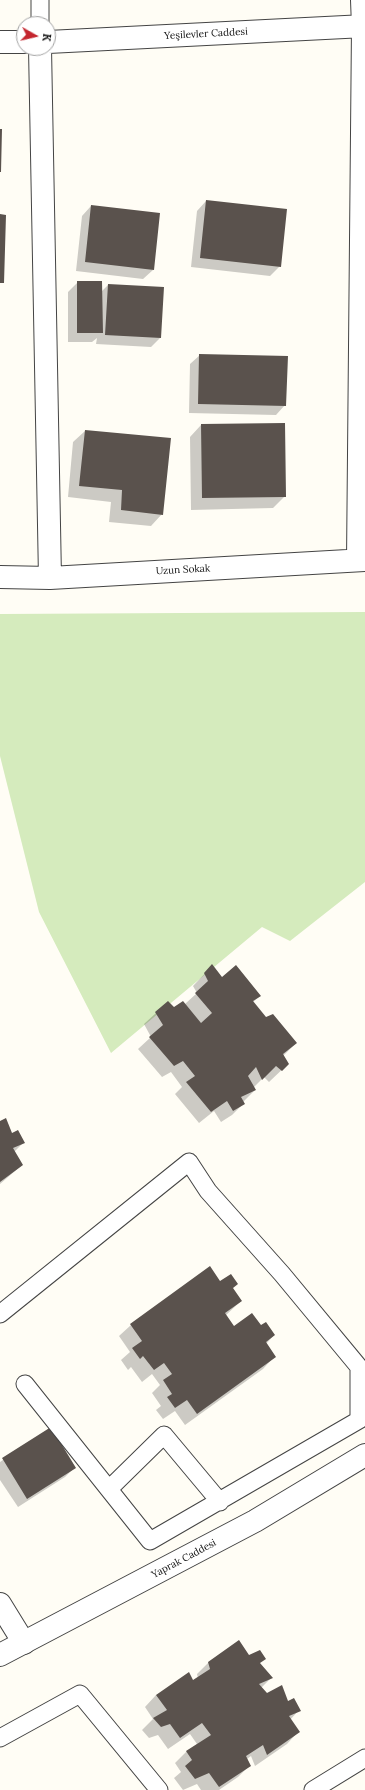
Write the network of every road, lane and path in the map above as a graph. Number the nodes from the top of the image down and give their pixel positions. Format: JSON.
{"nodes":[{"id":1,"x":40,"y":0,"type":"edge"},
{"id":2,"x":362,"y":0,"type":"edge"},
{"id":3,"x":40,"y":16,"type":"edge"},
{"id":4,"x":364,"y":26,"type":"edge"},
{"id":5,"x":0,"y":42,"type":"edge"},
{"id":6,"x":16,"y":42,"type":"edge"},
{"id":7,"x":56,"y":42,"type":"edge"},
{"id":8,"x":40,"y":56,"type":"edge"},
{"id":9,"x":362,"y":560,"type":"edge"},
{"id":10,"x":0,"y":577,"type":"edge"},
{"id":11,"x":50,"y":578,"type":"junction"},
{"id":12,"x":0,"y":1314,"type":"edge"},
{"id":13,"x":25,"y":1384,"type":"dead end"},
{"id":14,"x":365,"y":1455,"type":"edge"},
{"id":15,"x":109,"y":1489,"type":"junction"},
{"id":16,"x":220,"y":1502,"type":"junction"},
{"id":17,"x":0,"y":1604,"type":"edge"},
{"id":18,"x":24,"y":1643,"type":"junction"},
{"id":19,"x":0,"y":1655,"type":"edge"},
{"id":20,"x":0,"y":1738,"type":"edge"},
{"id":21,"x":365,"y":1758,"type":"edge"},
{"id":22,"x":159,"y":1790,"type":"edge"},
{"id":23,"x":313,"y":1790,"type":"edge"}],
"edges":[{"from":1,"to":3,"type":"lane"},
{"from":2,"to":4,"type":"street"},
{"from":4,"to":7,"type":"street","name":"Yeşilevler Caddesi"},
{"from":4,"to":9,"type":"street"},
{"from":5,"to":6,"type":"street"},
{"from":8,"to":11,"type":"street"},
{"from":9,"to":11,"type":"street","name":"Uzun Sokak"},
{"from":10,"to":11,"type":"street","name":"Uzun Sokak"},
{"from":12,"to":16,"type":"lane"},
{"from":13,"to":15,"type":"lane"},
{"from":14,"to":18,"type":"street","name":"Yaprak Caddesi"},
{"from":15,"to":16,"type":"lane"},
{"from":15,"to":16,"type":"lane"},
{"from":17,"to":18,"type":"street"},
{"from":18,"to":19,"type":"street","name":"Yaprak Caddesi"},
{"from":20,"to":22,"type":"lane"},
{"from":21,"to":23,"type":"lane"}]}
